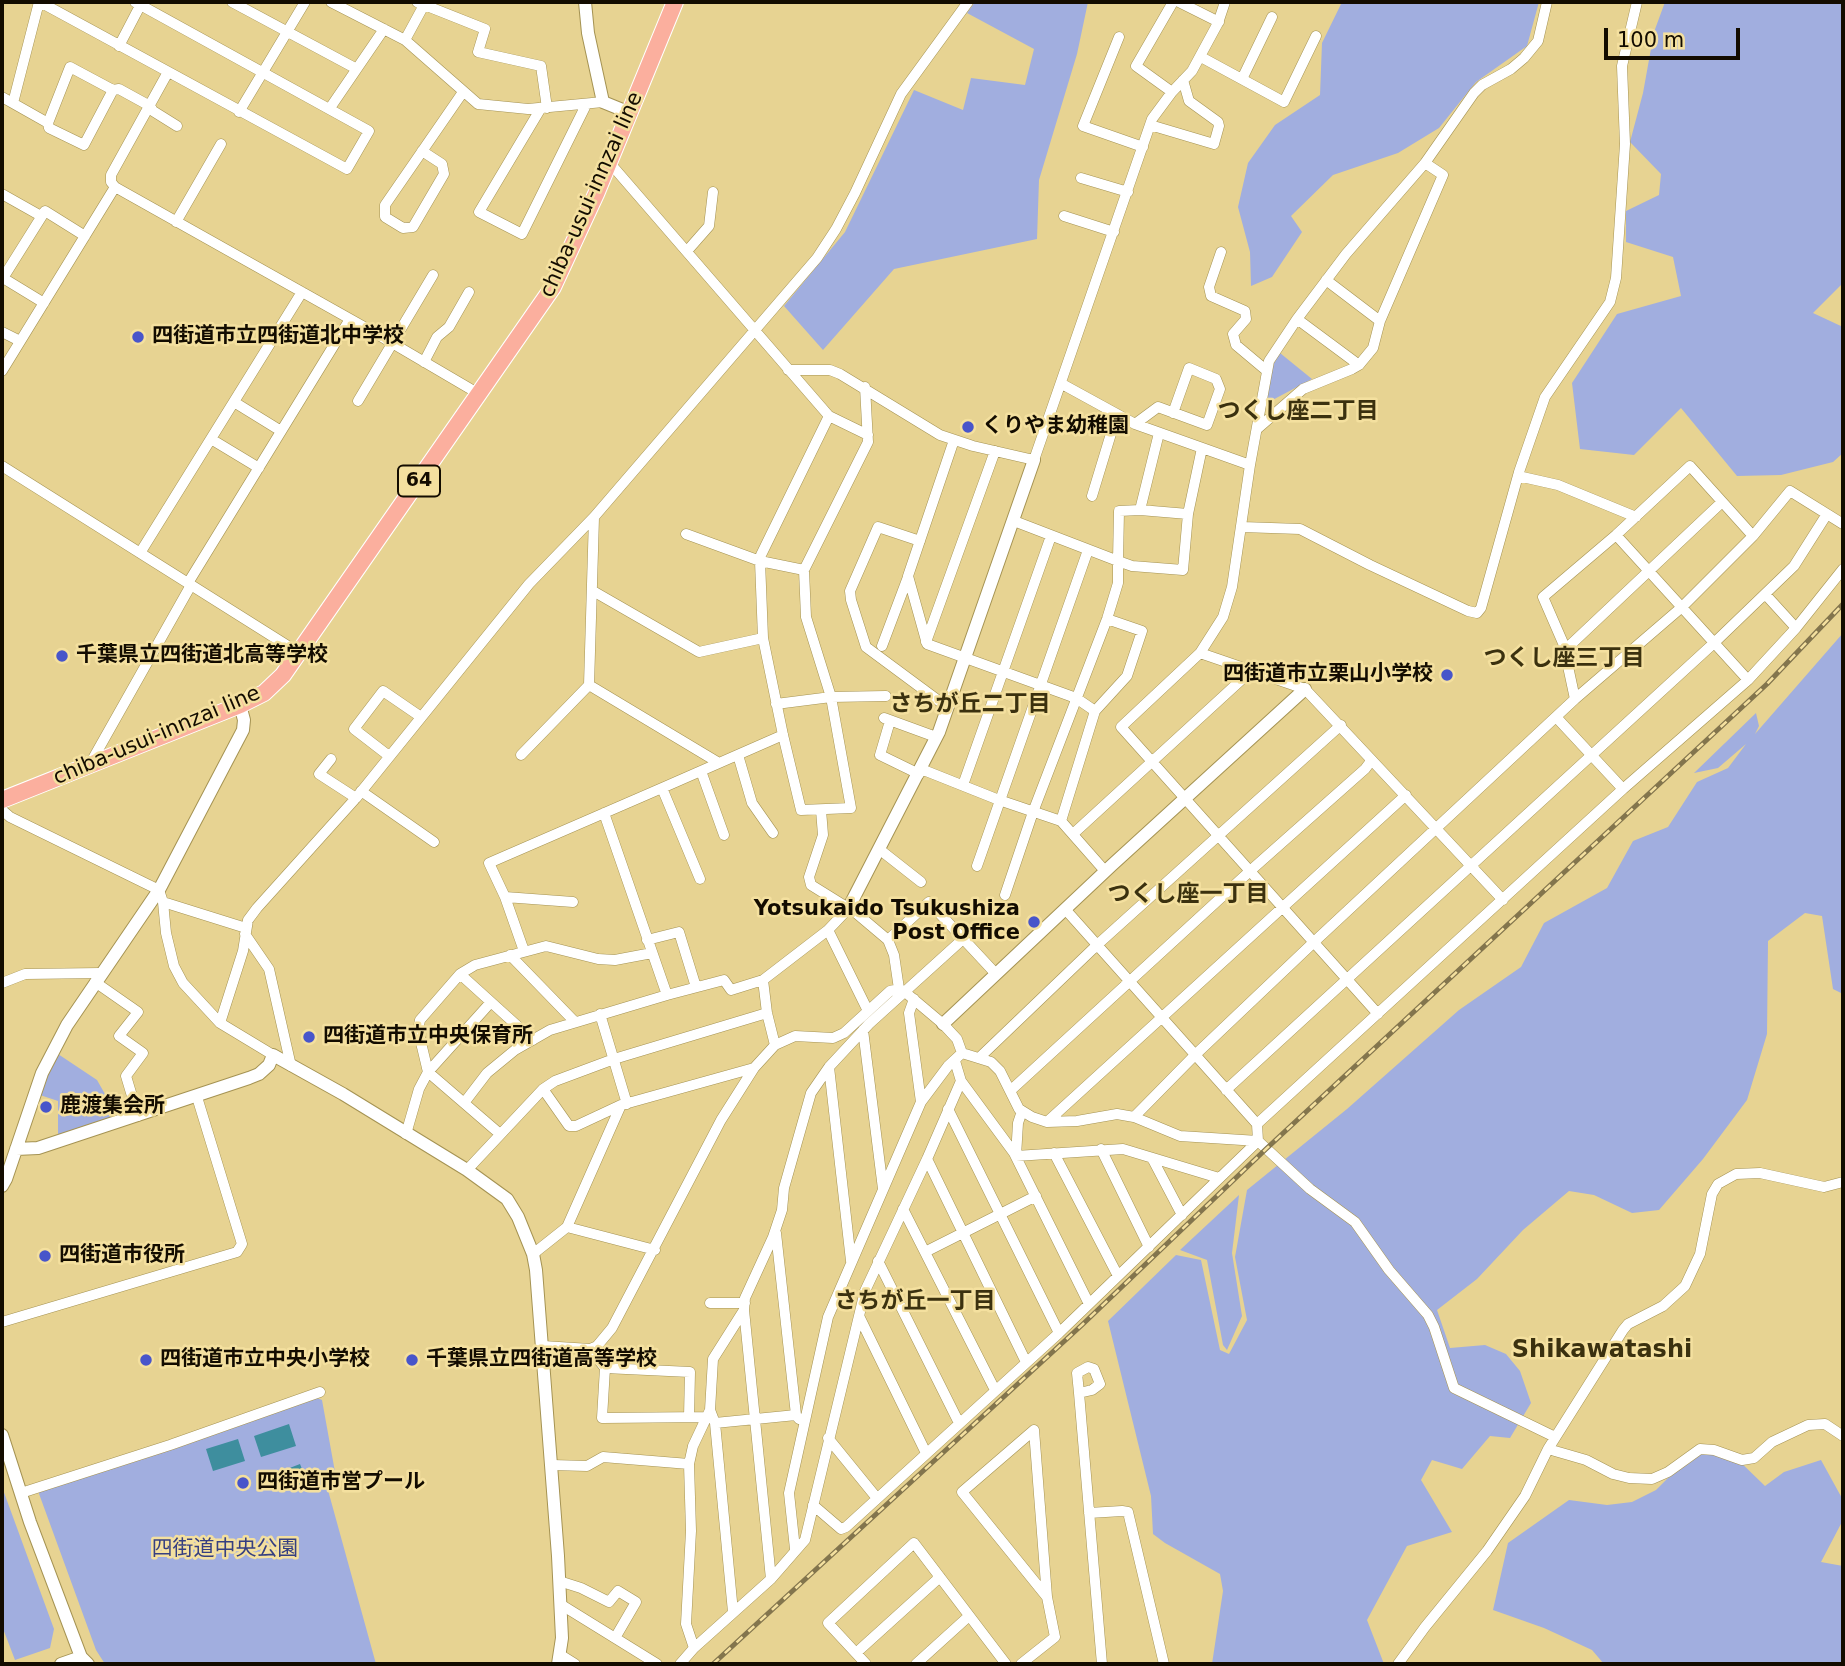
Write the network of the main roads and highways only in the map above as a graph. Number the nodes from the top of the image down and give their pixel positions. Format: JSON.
{"nodes":[{"id":1,"x":675,"y":2,"type":"edge"},
{"id":2,"x":2,"y":800,"type":"edge"}],
"edges":[{"from":1,"to":2,"type":"main road","name":"chiba-usui-innzai line","number":"64"}]}
